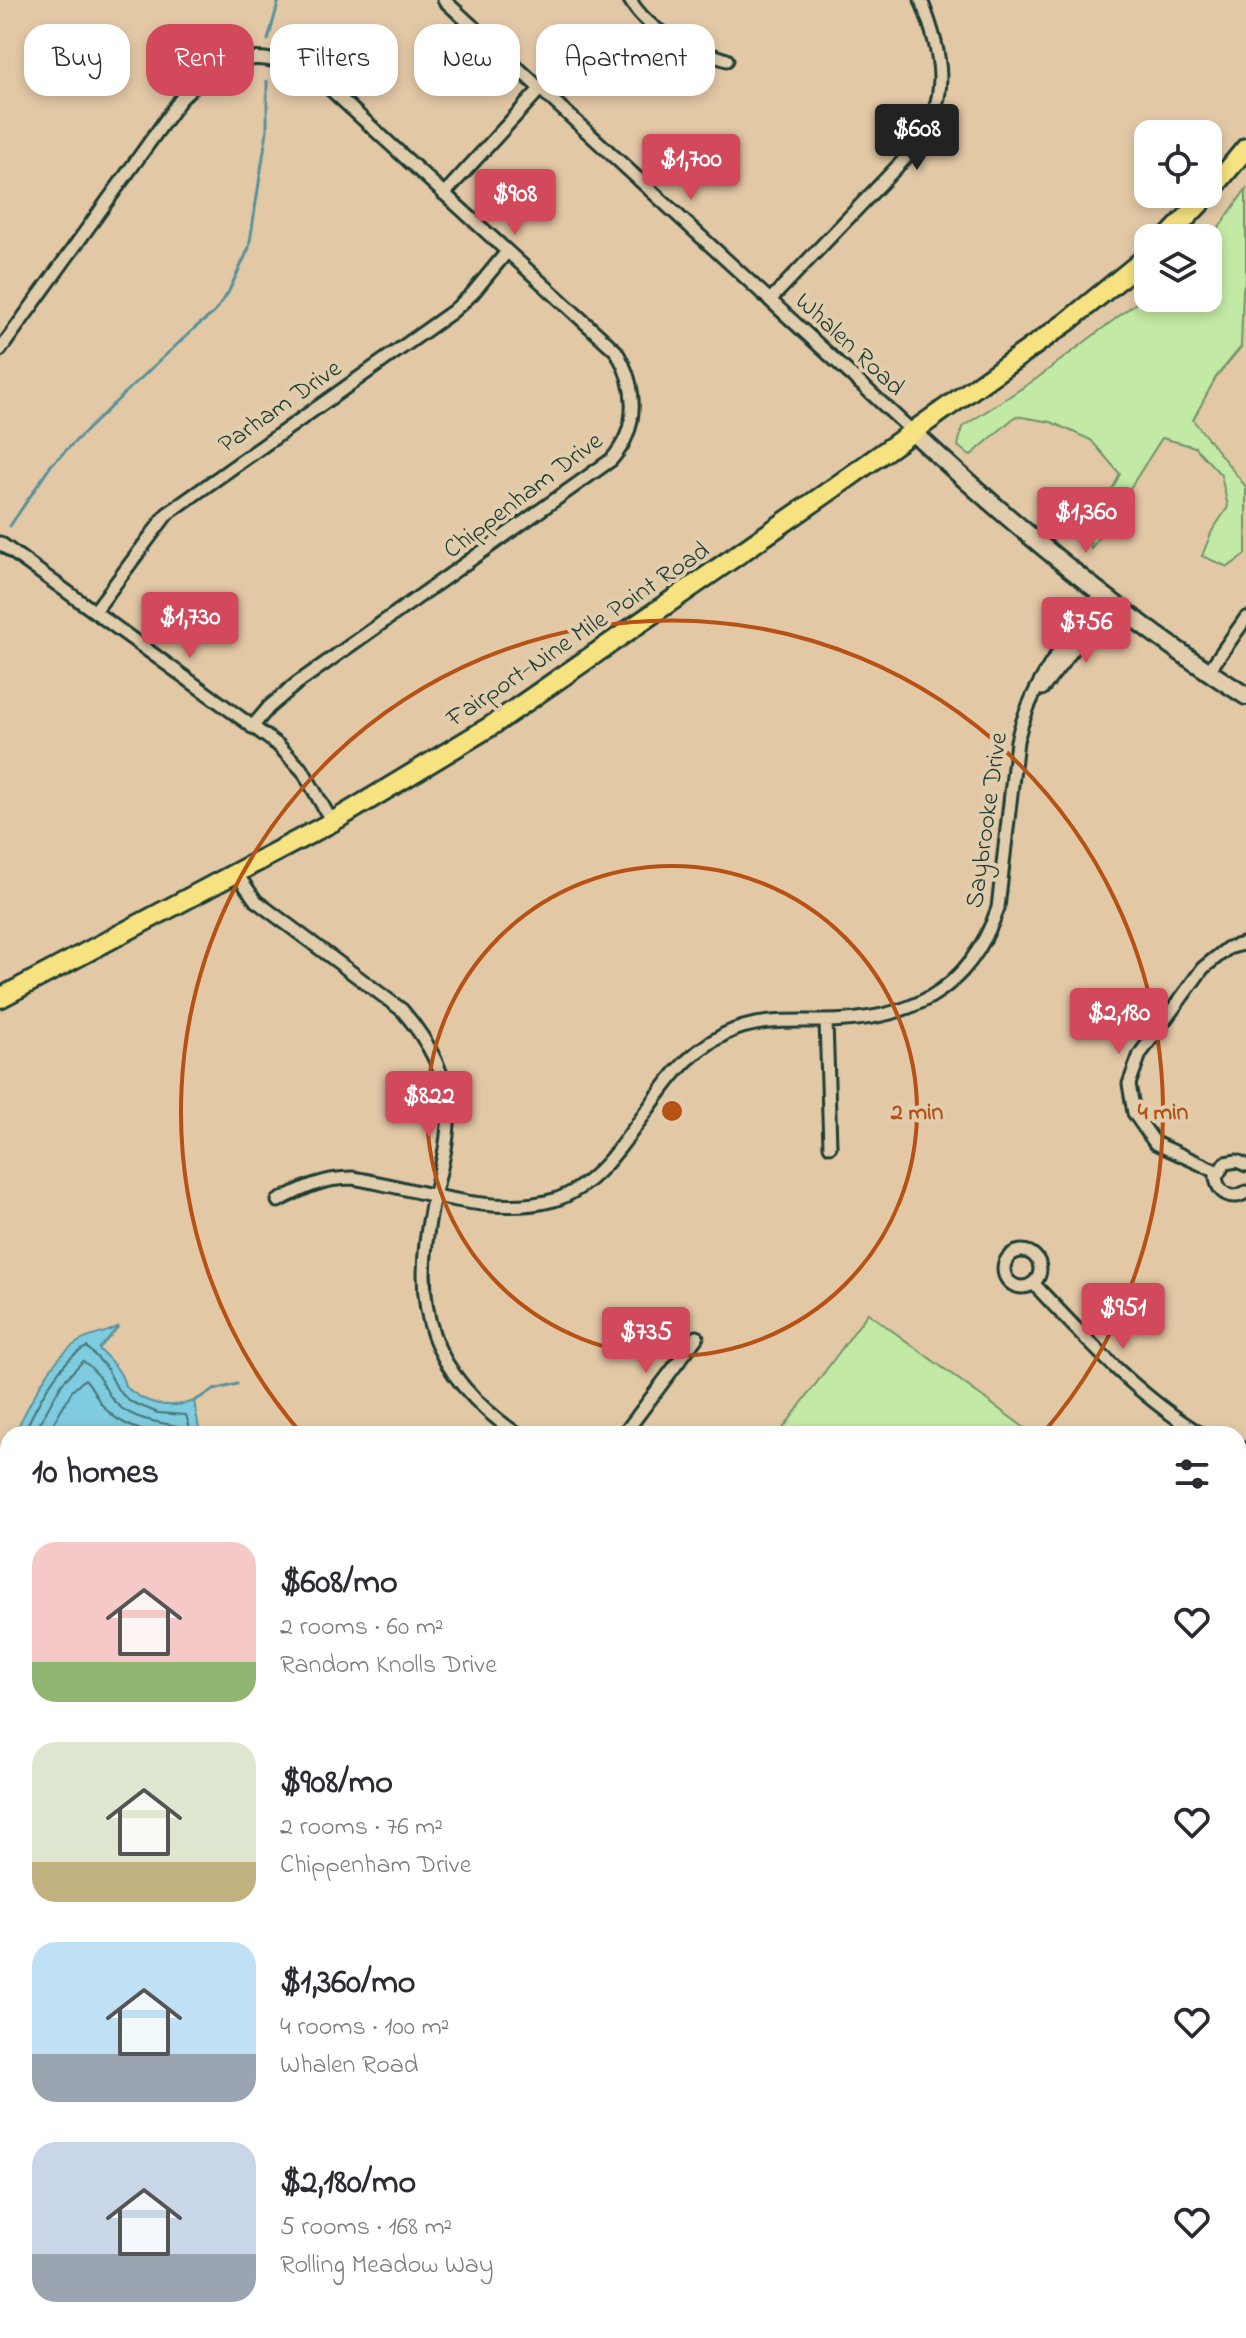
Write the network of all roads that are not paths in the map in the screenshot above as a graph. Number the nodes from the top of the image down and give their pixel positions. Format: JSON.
{"nodes":[{"id":1,"x":444,"y":0,"type":"edge"},
{"id":2,"x":630,"y":0,"type":"edge"},
{"id":3,"x":921,"y":0,"type":"edge"},
{"id":4,"x":727,"y":60,"type":"dead end"},
{"id":5,"x":536,"y":83,"type":"edge"},
{"id":6,"x":536,"y":93,"type":"edge"},
{"id":7,"x":550,"y":96,"type":"edge"},
{"id":8,"x":1246,"y":148,"type":"edge"},
{"id":9,"x":444,"y":194,"type":"junction"},
{"id":10,"x":1179,"y":224,"type":"edge"},
{"id":11,"x":506,"y":253,"type":"junction"},
{"id":12,"x":1134,"y":267,"type":"edge"},
{"id":13,"x":770,"y":300,"type":"junction"},
{"id":14,"x":0,"y":350,"type":"edge"},
{"id":15,"x":912,"y":431,"type":"junction"},
{"id":16,"x":0,"y":543,"type":"edge"},
{"id":17,"x":1107,"y":596,"type":"junction"},
{"id":18,"x":95,"y":611,"type":"junction"},
{"id":19,"x":1246,"y":618,"type":"edge"},
{"id":20,"x":1208,"y":672,"type":"junction"},
{"id":21,"x":1246,"y":696,"type":"edge"},
{"id":22,"x":252,"y":727,"type":"junction"},
{"id":23,"x":332,"y":822,"type":"junction"},
{"id":24,"x":236,"y":873,"type":"junction"},
{"id":25,"x":1246,"y":943,"type":"edge"},
{"id":26,"x":0,"y":998,"type":"edge"},
{"id":27,"x":826,"y":1021,"type":"junction"},
{"id":28,"x":830,"y":1146,"type":"dead end"},
{"id":29,"x":1246,"y":1165,"type":"edge"},
{"id":30,"x":1218,"y":1172,"type":"junction"},
{"id":31,"x":1246,"y":1192,"type":"edge"},
{"id":32,"x":435,"y":1194,"type":"junction"},
{"id":33,"x":278,"y":1201,"type":"dead end"},
{"id":34,"x":1033,"y":1283,"type":"dead end"},
{"id":35,"x":697,"y":1337,"type":"dead end"},
{"id":36,"x":506,"y":1426,"type":"edge"},
{"id":37,"x":630,"y":1426,"type":"edge"},
{"id":38,"x":1189,"y":1426,"type":"edge"}],
"edges":[{"from":1,"to":5,"type":"street","name":"Whalen Road"},
{"from":2,"to":4,"type":"street"},
{"from":3,"to":13,"type":"street"},
{"from":6,"to":9,"type":"street"},
{"from":7,"to":13,"type":"street","name":"Whalen Road"},
{"from":8,"to":10,"type":"main road"},
{"from":9,"to":11,"type":"street","name":"Chippenham Drive"},
{"from":9,"to":14,"type":"street","name":"Chippenham Drive"},
{"from":11,"to":18,"type":"street","name":"Parham Drive"},
{"from":11,"to":22,"type":"street","name":"Chippenham Drive"},
{"from":12,"to":15,"type":"main road","name":"Fairport-Nine Mile Point Road"},
{"from":13,"to":15,"type":"street","name":"Whalen Road"},
{"from":15,"to":17,"type":"street","name":"Whalen Road"},
{"from":15,"to":23,"type":"main road","name":"Fairport-Nine Mile Point Road"},
{"from":16,"to":18,"type":"street"},
{"from":17,"to":20,"type":"street","name":"Whalen Road"},
{"from":17,"to":27,"type":"street","name":"Saybrooke Drive"},
{"from":18,"to":22,"type":"street"},
{"from":19,"to":20,"type":"street"},
{"from":20,"to":21,"type":"street","name":"Whalen Road"},
{"from":22,"to":23,"type":"street"},
{"from":23,"to":24,"type":"main road","name":"Fairport-Nine Mile Point Road"},
{"from":24,"to":26,"type":"main road","name":"Fairport-Nine Mile Point Road"},
{"from":24,"to":32,"type":"street"},
{"from":25,"to":30,"type":"street"},
{"from":27,"to":28,"type":"street"},
{"from":27,"to":32,"type":"street","name":"Saybrooke Drive"},
{"from":29,"to":30,"type":"street"},
{"from":30,"to":31,"type":"street"},
{"from":32,"to":33,"type":"street","name":"Saybrooke Drive"},
{"from":32,"to":36,"type":"street"},
{"from":34,"to":38,"type":"street"},
{"from":35,"to":37,"type":"street"}]}
